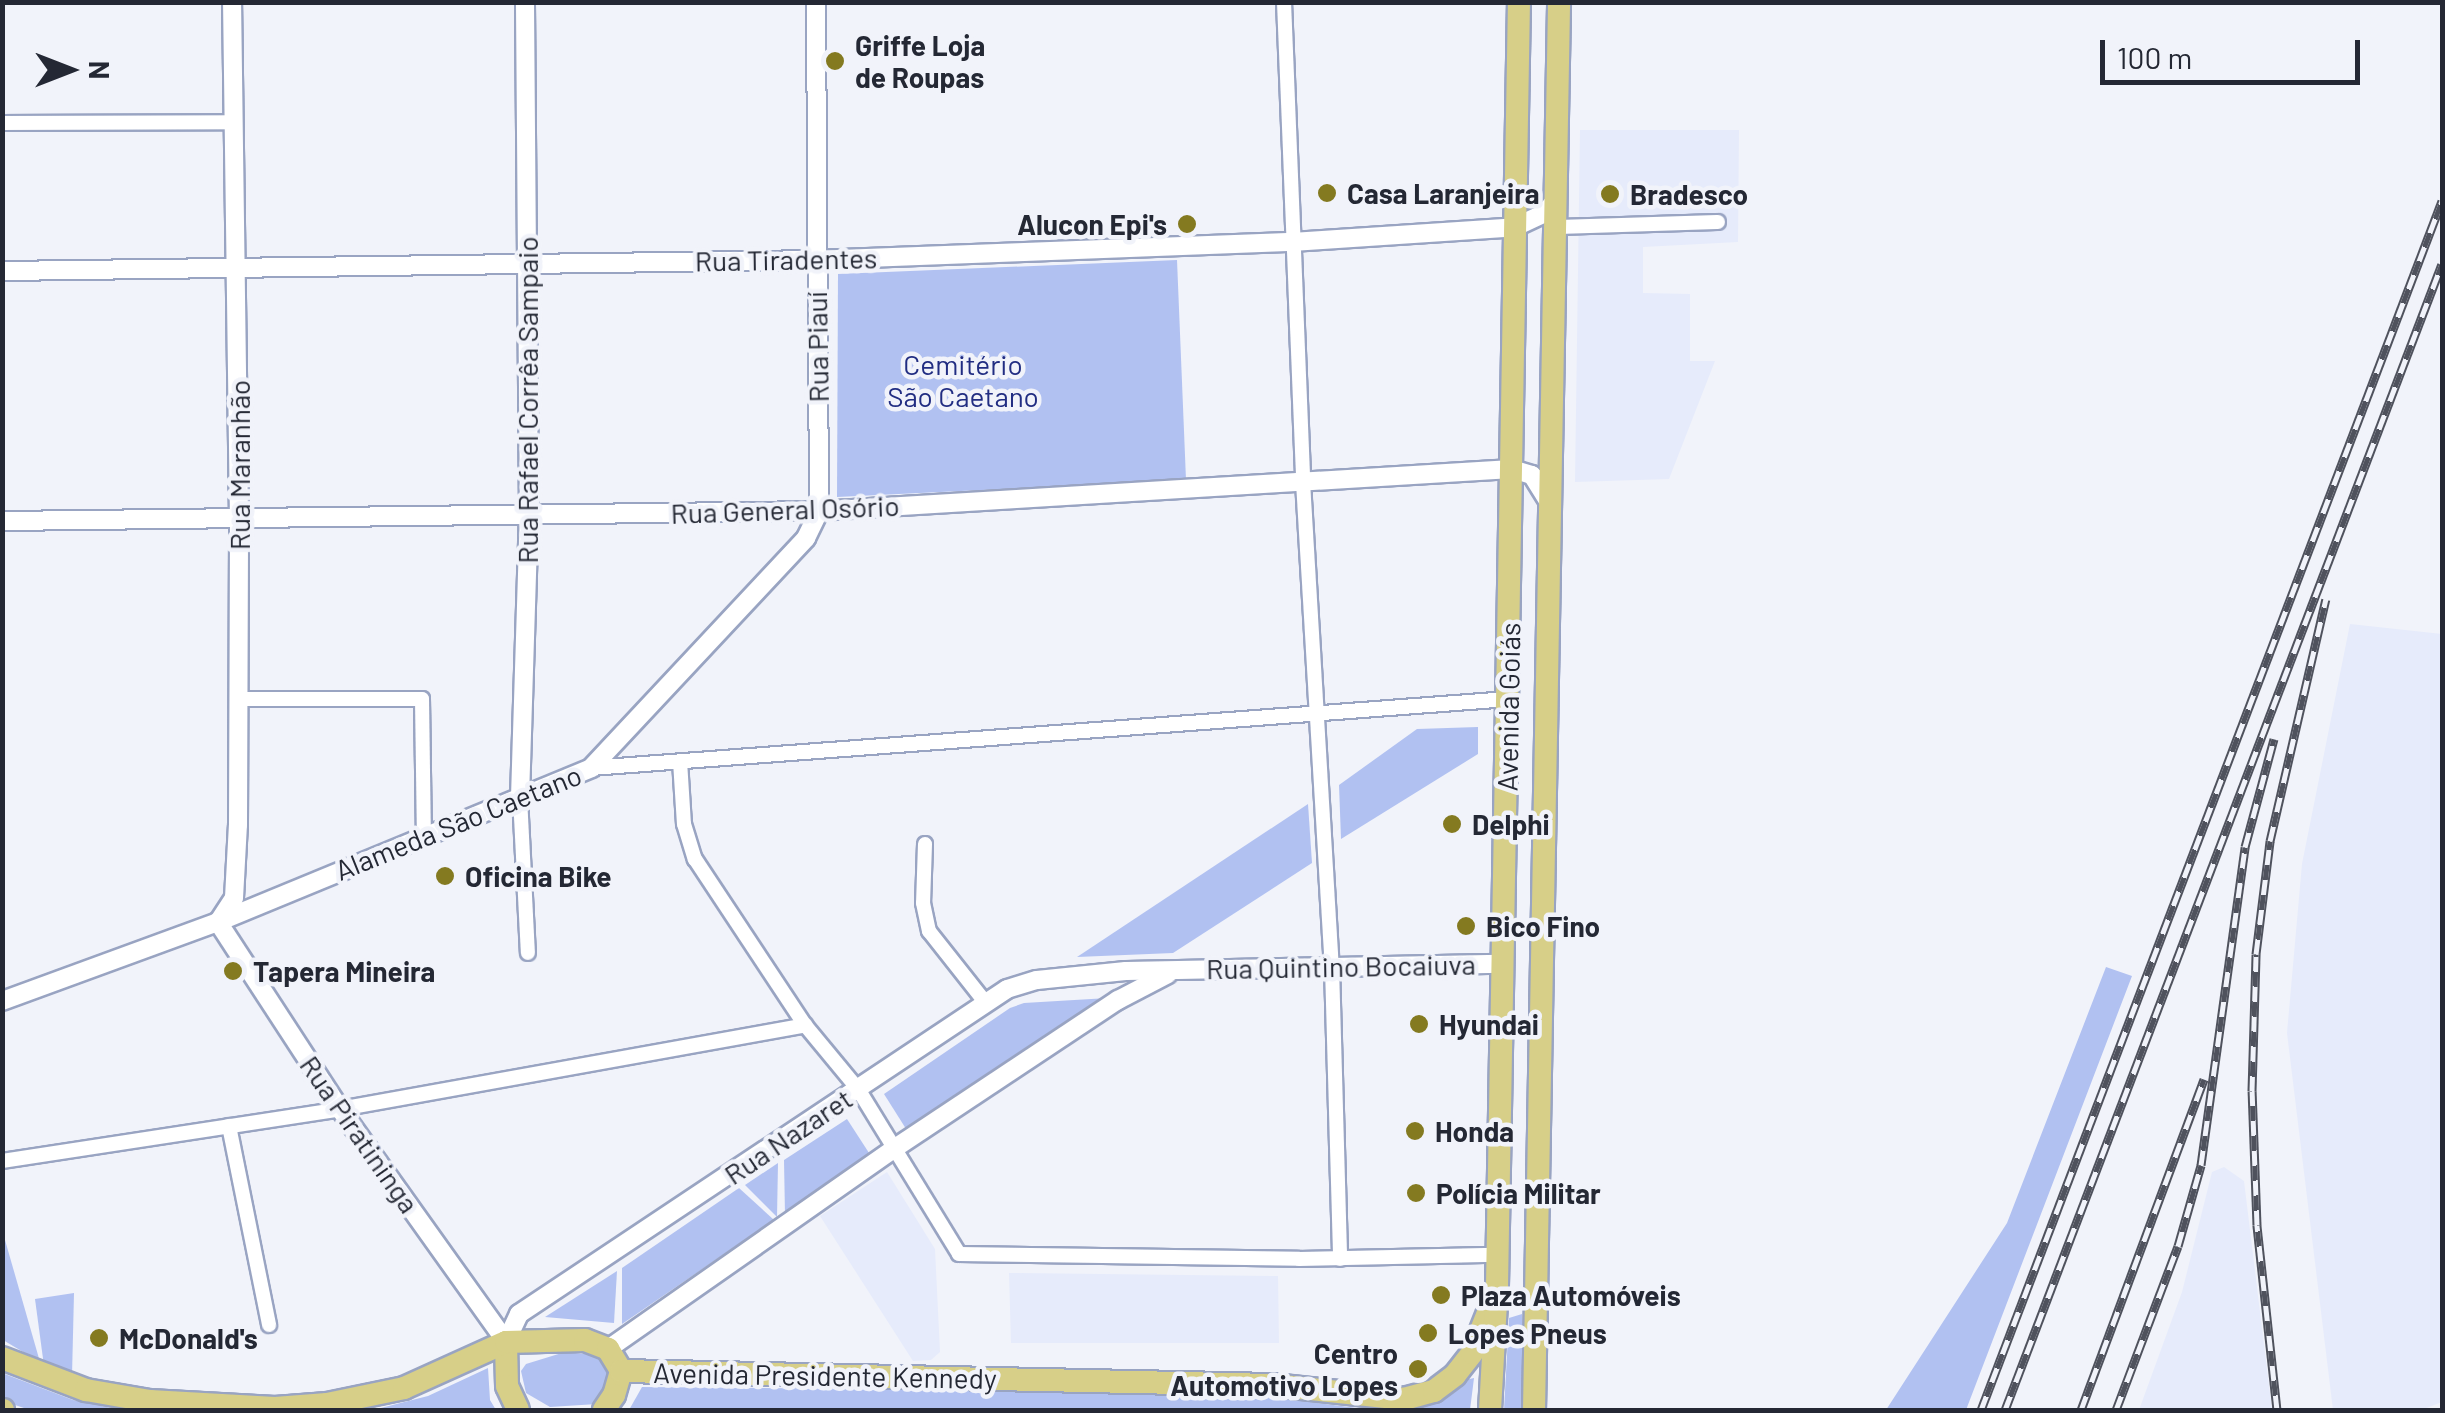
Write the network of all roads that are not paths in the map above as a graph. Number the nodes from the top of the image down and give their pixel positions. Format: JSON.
{"nodes":[{"id":1,"x":232,"y":2,"type":"edge"},
{"id":2,"x":524,"y":2,"type":"edge"},
{"id":3,"x":816,"y":2,"type":"edge"},
{"id":4,"x":1284,"y":2,"type":"edge"},
{"id":5,"x":1519,"y":2,"type":"edge"},
{"id":6,"x":1559,"y":2,"type":"edge"},
{"id":7,"x":232,"y":122,"type":"junction"},
{"id":8,"x":2,"y":123,"type":"edge"},
{"id":9,"x":1558,"y":197,"type":"junction"},
{"id":10,"x":1718,"y":222,"type":"dead end"},
{"id":11,"x":1515,"y":227,"type":"junction"},
{"id":12,"x":1557,"y":227,"type":"junction"},
{"id":13,"x":1292,"y":242,"type":"junction"},
{"id":14,"x":816,"y":260,"type":"junction"},
{"id":15,"x":526,"y":262,"type":"junction"},
{"id":16,"x":237,"y":267,"type":"junction"},
{"id":17,"x":2,"y":271,"type":"edge"},
{"id":18,"x":1512,"y":468,"type":"junction"},
{"id":19,"x":1303,"y":482,"type":"junction"},
{"id":20,"x":1549,"y":502,"type":"junction"},
{"id":21,"x":819,"y":511,"type":"junction"},
{"id":22,"x":529,"y":514,"type":"junction"},
{"id":23,"x":239,"y":520,"type":"junction"},
{"id":24,"x":2,"y":521,"type":"edge"},
{"id":25,"x":1508,"y":699,"type":"junction"},
{"id":26,"x":238,"y":700,"type":"junction"},
{"id":27,"x":1317,"y":714,"type":"junction"},
{"id":28,"x":680,"y":761,"type":"junction"},
{"id":29,"x":591,"y":768,"type":"junction"},
{"id":30,"x":520,"y":797,"type":"junction"},
{"id":31,"x":424,"y":834,"type":"junction"},
{"id":32,"x":924,"y":844,"type":"dead end"},
{"id":33,"x":218,"y":922,"type":"junction"},
{"id":34,"x":528,"y":954,"type":"dead end"},
{"id":35,"x":1501,"y":964,"type":"junction"},
{"id":36,"x":1332,"y":967,"type":"junction"},
{"id":37,"x":1181,"y":969,"type":"junction"},
{"id":38,"x":1096,"y":973,"type":"junction"},
{"id":39,"x":1118,"y":1000,"type":"junction"},
{"id":40,"x":2,"y":1001,"type":"edge"},
{"id":41,"x":985,"y":1002,"type":"junction"},
{"id":42,"x":805,"y":1025,"type":"junction"},
{"id":43,"x":858,"y":1090,"type":"junction"},
{"id":44,"x":340,"y":1109,"type":"junction"},
{"id":45,"x":229,"y":1126,"type":"junction"},
{"id":46,"x":895,"y":1148,"type":"junction"},
{"id":47,"x":2,"y":1161,"type":"edge"},
{"id":48,"x":1497,"y":1255,"type":"junction"},
{"id":49,"x":1340,"y":1259,"type":"junction"},
{"id":50,"x":1496,"y":1286,"type":"junction"},
{"id":51,"x":269,"y":1325,"type":"dead end"},
{"id":52,"x":506,"y":1342,"type":"junction"},
{"id":53,"x":608,"y":1349,"type":"junction"},
{"id":54,"x":2,"y":1358,"type":"edge"},
{"id":55,"x":1534,"y":1360,"type":"junction"},
{"id":56,"x":620,"y":1371,"type":"junction"},
{"id":57,"x":518,"y":1410,"type":"edge"},
{"id":58,"x":604,"y":1410,"type":"edge"},
{"id":59,"x":1490,"y":1410,"type":"edge"},
{"id":60,"x":1534,"y":1410,"type":"edge"}],
"edges":[{"from":1,"to":7,"type":"street","name":"Rua Maranhão"},
{"from":2,"to":15,"type":"street","name":"Rua Rafael Corrêa Sampaio"},
{"from":3,"to":14,"type":"street","name":"Rua Piauí"},
{"from":4,"to":13,"type":"street"},
{"from":5,"to":11,"type":"main road","name":"Avenida Goiás"},
{"from":6,"to":9,"type":"main road","name":"Avenida Goiás"},
{"from":7,"to":8,"type":"street"},
{"from":7,"to":16,"type":"street","name":"Rua Maranhão"},
{"from":9,"to":11,"type":"street","name":"Rua Tiradentes"},
{"from":9,"to":12,"type":"main road","name":"Avenida Goiás"},
{"from":10,"to":12,"type":"street"},
{"from":11,"to":13,"type":"street","name":"Rua Tiradentes"},
{"from":11,"to":18,"type":"main road","name":"Avenida Goiás"},
{"from":12,"to":20,"type":"main road","name":"Avenida Goiás"},
{"from":13,"to":14,"type":"street","name":"Rua Tiradentes"},
{"from":13,"to":19,"type":"street"},
{"from":14,"to":15,"type":"street","name":"Rua Tiradentes"},
{"from":14,"to":21,"type":"street","name":"Rua Piauí"},
{"from":15,"to":16,"type":"street","name":"Rua Tiradentes"},
{"from":15,"to":22,"type":"street","name":"Rua Rafael Corrêa Sampaio"},
{"from":16,"to":17,"type":"street","name":"Rua Tiradentes"},
{"from":16,"to":23,"type":"street","name":"Rua Maranhão"},
{"from":18,"to":19,"type":"street","name":"Rua General Osório"},
{"from":18,"to":20,"type":"street"},
{"from":18,"to":25,"type":"main road","name":"Avenida Goiás"},
{"from":19,"to":21,"type":"street","name":"Rua General Osório"},
{"from":19,"to":27,"type":"street"},
{"from":20,"to":55,"type":"main road","name":"Avenida Goiás"},
{"from":21,"to":22,"type":"street","name":"Rua General Osório"},
{"from":21,"to":29,"type":"street","name":"Alameda São Caetano"},
{"from":22,"to":23,"type":"street","name":"Rua General Osório"},
{"from":22,"to":30,"type":"street","name":"Rua Rafael Corrêa Sampaio"},
{"from":23,"to":24,"type":"street","name":"Rua General Osório"},
{"from":23,"to":26,"type":"street","name":"Rua Maranhão"},
{"from":25,"to":27,"type":"street"},
{"from":25,"to":35,"type":"main road","name":"Avenida Goiás"},
{"from":26,"to":31,"type":"street"},
{"from":26,"to":33,"type":"street","name":"Rua Maranhão"},
{"from":27,"to":28,"type":"street"},
{"from":27,"to":36,"type":"street"},
{"from":28,"to":29,"type":"street"},
{"from":28,"to":42,"type":"street"},
{"from":29,"to":30,"type":"street","name":"Alameda São Caetano"},
{"from":30,"to":31,"type":"street","name":"Alameda São Caetano"},
{"from":30,"to":34,"type":"street"},
{"from":31,"to":33,"type":"street","name":"Alameda São Caetano"},
{"from":32,"to":41,"type":"street"},
{"from":33,"to":40,"type":"street","name":"Alameda São Caetano"},
{"from":33,"to":44,"type":"street","name":"Rua Piratininga"},
{"from":35,"to":36,"type":"street","name":"Rua Quintino Bocaiuva"},
{"from":35,"to":48,"type":"main road","name":"Avenida Goiás"},
{"from":36,"to":37,"type":"street","name":"Rua Quintino Bocaiuva"},
{"from":36,"to":49,"type":"street"},
{"from":37,"to":38,"type":"street","name":"Rua Quintino Bocaiuva"},
{"from":37,"to":39,"type":"street","name":"Rua Quintino Bocaiuva"},
{"from":38,"to":39,"type":"street"},
{"from":38,"to":41,"type":"street","name":"Rua Nazaret"},
{"from":39,"to":46,"type":"street"},
{"from":41,"to":43,"type":"street","name":"Rua Nazaret"},
{"from":42,"to":43,"type":"street"},
{"from":42,"to":44,"type":"street"},
{"from":43,"to":46,"type":"street"},
{"from":43,"to":52,"type":"street","name":"Rua Nazaret"},
{"from":44,"to":45,"type":"street"},
{"from":44,"to":52,"type":"street","name":"Rua Piratininga"},
{"from":45,"to":47,"type":"street"},
{"from":45,"to":51,"type":"street"},
{"from":46,"to":49,"type":"street"},
{"from":46,"to":53,"type":"street"},
{"from":48,"to":49,"type":"street"},
{"from":48,"to":50,"type":"main road","name":"Avenida Goiás"},
{"from":48,"to":55,"type":"main road"},
{"from":50,"to":56,"type":"main road","name":"Avenida Presidente Kennedy"},
{"from":50,"to":59,"type":"main road","name":"Avenida Goiás"},
{"from":52,"to":53,"type":"main road"},
{"from":52,"to":54,"type":"main road"},
{"from":52,"to":57,"type":"main road"},
{"from":53,"to":56,"type":"main road","name":"Avenida Presidente Kennedy"},
{"from":55,"to":60,"type":"main road","name":"Avenida Goiás"},
{"from":56,"to":58,"type":"main road"}]}
